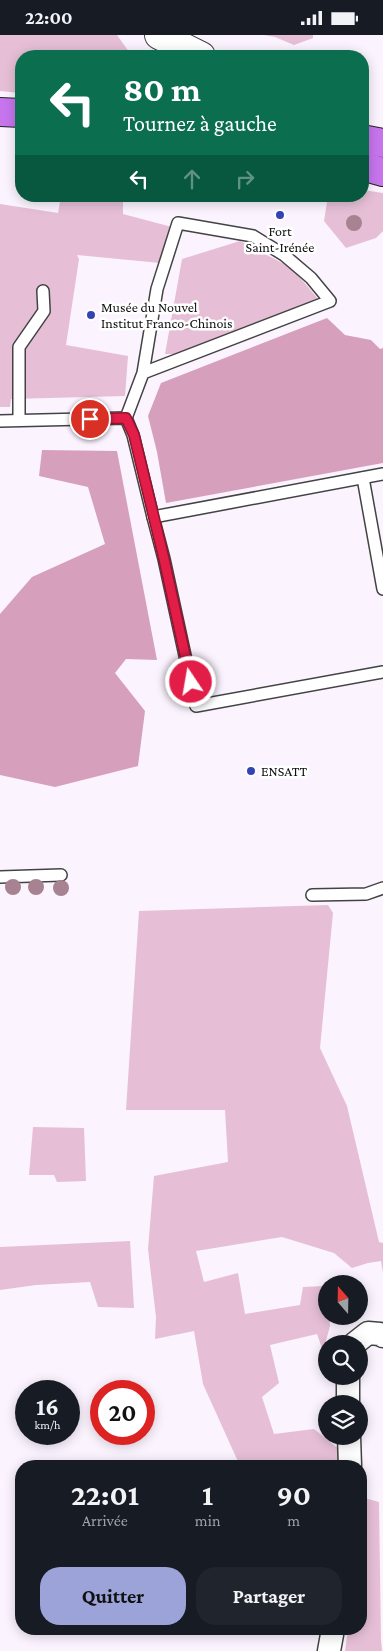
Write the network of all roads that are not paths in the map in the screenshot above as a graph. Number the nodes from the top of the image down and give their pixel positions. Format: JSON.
{"nodes":[{"id":1,"x":159,"y":35,"type":"edge"},
{"id":2,"x":189,"y":50,"type":"edge"},
{"id":3,"x":0,"y":112,"type":"edge"},
{"id":4,"x":15,"y":113,"type":"edge"},
{"id":5,"x":369,"y":140,"type":"edge"},
{"id":6,"x":383,"y":143,"type":"edge"},
{"id":7,"x":369,"y":168,"type":"edge"},
{"id":8,"x":383,"y":171,"type":"edge"},
{"id":9,"x":43,"y":291,"type":"dead end"},
{"id":10,"x":143,"y":373,"type":"junction"},
{"id":11,"x":126,"y":418,"type":"junction"},
{"id":12,"x":19,"y":420,"type":"junction"},
{"id":13,"x":0,"y":421,"type":"edge"},
{"id":14,"x":383,"y":474,"type":"edge"},
{"id":15,"x":363,"y":478,"type":"junction"},
{"id":16,"x":153,"y":517,"type":"junction"},
{"id":17,"x":383,"y":589,"type":"edge"},
{"id":18,"x":383,"y":671,"type":"edge"},
{"id":19,"x":61,"y":875,"type":"dead end"},
{"id":20,"x":0,"y":877,"type":"edge"},
{"id":21,"x":383,"y":888,"type":"edge"},
{"id":22,"x":312,"y":895,"type":"dead end"},
{"id":23,"x":365,"y":1335,"type":"edge"},
{"id":24,"x":383,"y":1336,"type":"edge"},
{"id":25,"x":349,"y":1445,"type":"edge"},
{"id":26,"x":350,"y":1460,"type":"edge"},
{"id":27,"x":332,"y":1635,"type":"edge"},
{"id":28,"x":329,"y":1651,"type":"edge"}],
"edges":[{"from":1,"to":2,"type":"street"},
{"from":3,"to":4,"type":"main road"},
{"from":5,"to":6,"type":"main road"},
{"from":7,"to":8,"type":"main road"},
{"from":9,"to":12,"type":"lane"},
{"from":10,"to":10,"type":"lane"},
{"from":10,"to":11,"type":"lane"},
{"from":11,"to":12,"type":"lane"},
{"from":11,"to":16,"type":"lane"},
{"from":12,"to":13,"type":"lane"},
{"from":14,"to":15,"type":"lane"},
{"from":15,"to":16,"type":"lane"},
{"from":15,"to":17,"type":"lane"},
{"from":16,"to":18,"type":"lane"},
{"from":19,"to":20,"type":"lane"},
{"from":21,"to":22,"type":"lane"},
{"from":23,"to":24,"type":"street"},
{"from":25,"to":26,"type":"street"},
{"from":27,"to":28,"type":"street"}]}
